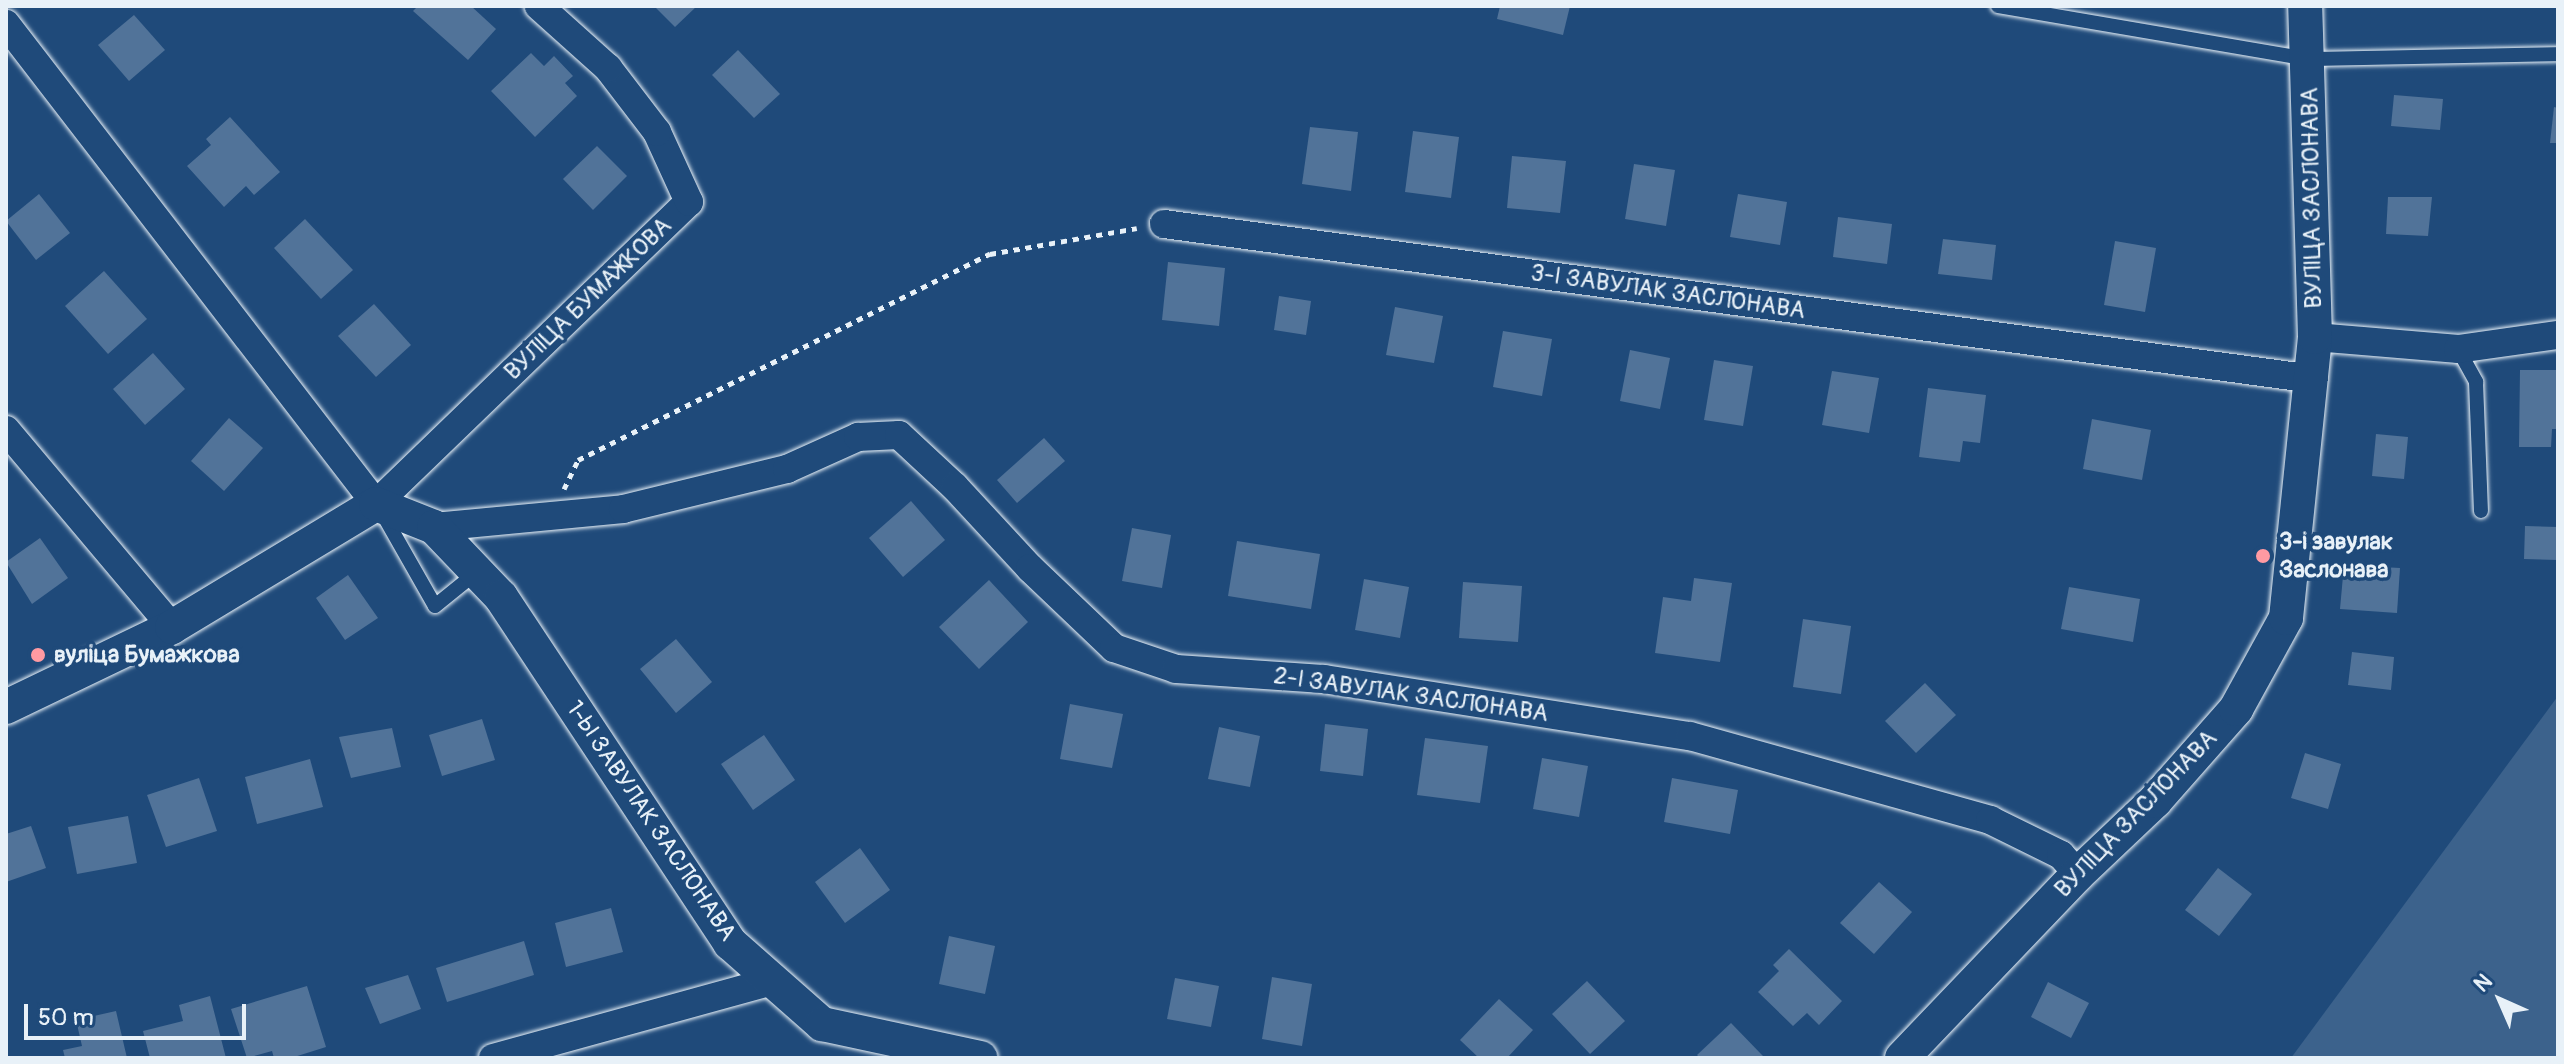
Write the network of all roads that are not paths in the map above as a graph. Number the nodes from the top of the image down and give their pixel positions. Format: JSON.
{"nodes":[{"id":1,"x":539,"y":6,"type":"edge"},
{"id":2,"x":1998,"y":6,"type":"edge"},
{"id":3,"x":2305,"y":6,"type":"edge"},
{"id":4,"x":6,"y":24,"type":"edge"},
{"id":5,"x":2558,"y":54,"type":"edge"},
{"id":6,"x":2308,"y":59,"type":"junction"},
{"id":7,"x":1164,"y":224,"type":"road end"},
{"id":8,"x":2558,"y":335,"type":"edge"},
{"id":9,"x":2315,"y":337,"type":"junction"},
{"id":10,"x":2458,"y":349,"type":"junction"},
{"id":11,"x":2314,"y":379,"type":"junction"},
{"id":12,"x":6,"y":430,"type":"edge"},
{"id":13,"x":376,"y":504,"type":"junction"},
{"id":14,"x":2481,"y":511,"type":"dead end"},
{"id":15,"x":434,"y":527,"type":"junction"},
{"id":16,"x":478,"y":572,"type":"junction"},
{"id":17,"x":172,"y":627,"type":"junction"},
{"id":18,"x":6,"y":707,"type":"edge"},
{"id":19,"x":2078,"y":874,"type":"junction"},
{"id":20,"x":773,"y":981,"type":"junction"},
{"id":21,"x":493,"y":1058,"type":"edge"},
{"id":22,"x":980,"y":1058,"type":"edge"},
{"id":23,"x":1902,"y":1058,"type":"edge"}],
"edges":[{"from":1,"to":13,"type":"street","name":"ВУЛІЦА БУМАЖКОВА"},
{"from":2,"to":6,"type":"lane","name":"ВУЛІЦА ЗАСЛОНАВА"},
{"from":3,"to":6,"type":"street","name":"ВУЛІЦА ЗАСЛОНАВА"},
{"from":4,"to":13,"type":"street"},
{"from":5,"to":6,"type":"lane"},
{"from":6,"to":9,"type":"street","name":"ВУЛІЦА ЗАСЛОНАВА"},
{"from":7,"to":11,"type":"street","name":"3-І ЗАВУЛАК ЗАСЛОНАВА"},
{"from":8,"to":10,"type":"street","name":"ВУЛІЦА ЗАСЛОНАВА"},
{"from":9,"to":10,"type":"street","name":"ВУЛІЦА ЗАСЛОНАВА"},
{"from":9,"to":11,"type":"street","name":"ВУЛІЦА ЗАСЛОНАВА"},
{"from":10,"to":14,"type":"lane"},
{"from":11,"to":19,"type":"street","name":"ВУЛІЦА ЗАСЛОНАВА"},
{"from":12,"to":17,"type":"street"},
{"from":13,"to":15,"type":"street","name":"1-Ы ЗАВУЛАК ЗАСЛОНАВА"},
{"from":13,"to":16,"type":"lane"},
{"from":13,"to":17,"type":"street","name":"ВУЛІЦА БУМАЖКОВА"},
{"from":15,"to":16,"type":"street","name":"1-Ы ЗАВУЛАК ЗАСЛОНАВА"},
{"from":15,"to":19,"type":"street","name":"2-І ЗАВУЛАК ЗАСЛОНАВА"},
{"from":16,"to":20,"type":"street","name":"1-Ы ЗАВУЛАК ЗАСЛОНАВА"},
{"from":17,"to":18,"type":"street","name":"ВУЛІЦА БУМАЖКОВА"},
{"from":19,"to":23,"type":"street","name":"ВУЛІЦА ЗАСЛОНАВА"},
{"from":20,"to":21,"type":"street"},
{"from":20,"to":22,"type":"street","name":"1-Ы ЗАВУЛАК ЗАСЛОНАВА"}]}
